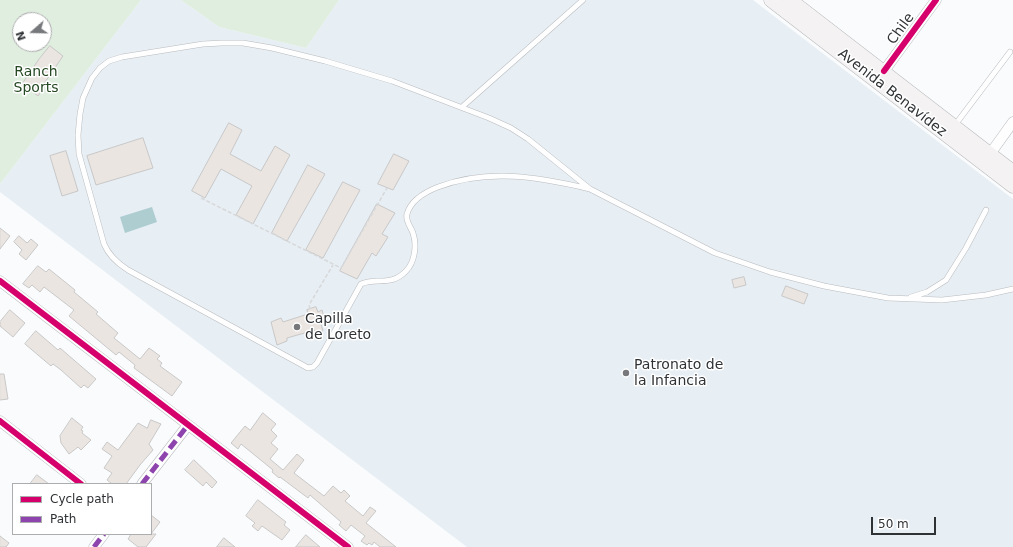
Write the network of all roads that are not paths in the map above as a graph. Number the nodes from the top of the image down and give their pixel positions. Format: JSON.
{"nodes":[{"id":1,"x":583,"y":0,"type":"edge"},
{"id":2,"x":771,"y":0,"type":"edge"},
{"id":3,"x":790,"y":0,"type":"edge"},
{"id":4,"x":936,"y":0,"type":"edge"},
{"id":5,"x":1010,"y":52,"type":"dead end"},
{"id":6,"x":884,"y":71,"type":"junction"},
{"id":7,"x":462,"y":107,"type":"junction"},
{"id":8,"x":1013,"y":122,"type":"edge"},
{"id":9,"x":954,"y":126,"type":"junction"},
{"id":10,"x":990,"y":154,"type":"junction"},
{"id":11,"x":1013,"y":172,"type":"edge"},
{"id":12,"x":1013,"y":186,"type":"edge"},
{"id":13,"x":590,"y":189,"type":"junction"},
{"id":14,"x":986,"y":210,"type":"dead end"},
{"id":15,"x":0,"y":281,"type":"edge"},
{"id":16,"x":1013,"y":289,"type":"edge"},
{"id":17,"x":902,"y":299,"type":"junction"},
{"id":18,"x":0,"y":421,"type":"edge"},
{"id":19,"x":188,"y":425,"type":"junction"},
{"id":20,"x":80,"y":483,"type":"edge"},
{"id":21,"x":143,"y":483,"type":"edge"},
{"id":22,"x":103,"y":535,"type":"edge"},
{"id":23,"x":94,"y":547,"type":"edge"},
{"id":24,"x":348,"y":547,"type":"edge"}],
"edges":[{"from":1,"to":7,"type":"lane"},
{"from":2,"to":12,"type":"main road","name":"Avenida Benavídez"},
{"from":3,"to":6,"type":"main road","name":"Avenida Benavídez"},
{"from":4,"to":6,"type":"street","name":"Chile"},
{"from":5,"to":9,"type":"lane"},
{"from":6,"to":9,"type":"main road","name":"Avenida Benavídez"},
{"from":7,"to":13,"type":"lane"},
{"from":7,"to":13,"type":"lane"},
{"from":8,"to":10,"type":"street"},
{"from":9,"to":10,"type":"main road","name":"Avenida Benavídez"},
{"from":10,"to":11,"type":"main road","name":"Avenida Benavídez"},
{"from":13,"to":17,"type":"lane"},
{"from":14,"to":17,"type":"lane"},
{"from":15,"to":19,"type":"street"},
{"from":16,"to":17,"type":"lane"},
{"from":18,"to":20,"type":"street"},
{"from":19,"to":21,"type":"street"},
{"from":19,"to":24,"type":"street"},
{"from":22,"to":23,"type":"street"}]}
